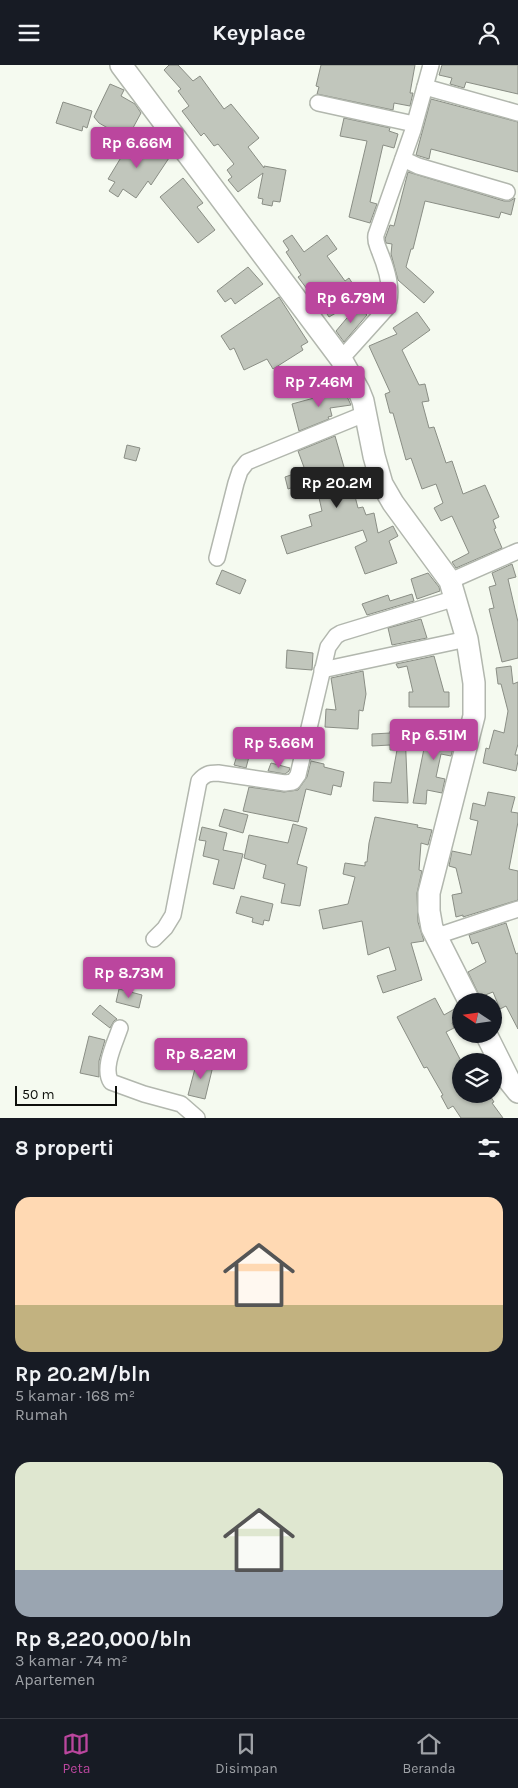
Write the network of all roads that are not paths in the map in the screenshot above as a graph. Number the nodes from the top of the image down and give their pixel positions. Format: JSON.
{"nodes":[{"id":1,"x":121,"y":65,"type":"edge"},
{"id":2,"x":431,"y":65,"type":"edge"},
{"id":3,"x":425,"y":87,"type":"junction"},
{"id":4,"x":318,"y":103,"type":"dead end"},
{"id":5,"x":518,"y":113,"type":"edge"},
{"id":6,"x":414,"y":124,"type":"junction"},
{"id":7,"x":403,"y":159,"type":"junction"},
{"id":8,"x":507,"y":192,"type":"dead end"},
{"id":9,"x":341,"y":359,"type":"junction"},
{"id":10,"x":367,"y":413,"type":"junction"},
{"id":11,"x":518,"y":551,"type":"edge"},
{"id":12,"x":217,"y":559,"type":"dead end"},
{"id":13,"x":453,"y":590,"type":"junction"},
{"id":14,"x":467,"y":639,"type":"junction"},
{"id":15,"x":322,"y":670,"type":"junction"},
{"id":16,"x":518,"y":909,"type":"edge"},
{"id":17,"x":437,"y":936,"type":"junction"},
{"id":18,"x":154,"y":939,"type":"dead end"},
{"id":19,"x":466,"y":993,"type":"edge"},
{"id":20,"x":120,"y":1028,"type":"dead end"},
{"id":21,"x":490,"y":1043,"type":"edge"},
{"id":22,"x":518,"y":1092,"type":"edge"},
{"id":23,"x":197,"y":1118,"type":"edge"}],
"edges":[{"from":1,"to":9,"type":"main road"},
{"from":2,"to":3,"type":"street"},
{"from":3,"to":5,"type":"street"},
{"from":3,"to":6,"type":"street"},
{"from":4,"to":6,"type":"street"},
{"from":6,"to":7,"type":"street"},
{"from":7,"to":8,"type":"street"},
{"from":7,"to":9,"type":"street"},
{"from":9,"to":10,"type":"main road"},
{"from":10,"to":12,"type":"street"},
{"from":10,"to":13,"type":"main road"},
{"from":11,"to":13,"type":"street"},
{"from":13,"to":14,"type":"main road"},
{"from":13,"to":15,"type":"street"},
{"from":14,"to":15,"type":"street"},
{"from":14,"to":17,"type":"main road"},
{"from":15,"to":18,"type":"street"},
{"from":16,"to":17,"type":"street"},
{"from":17,"to":19,"type":"main road"},
{"from":20,"to":23,"type":"street"},
{"from":21,"to":22,"type":"main road"}]}
